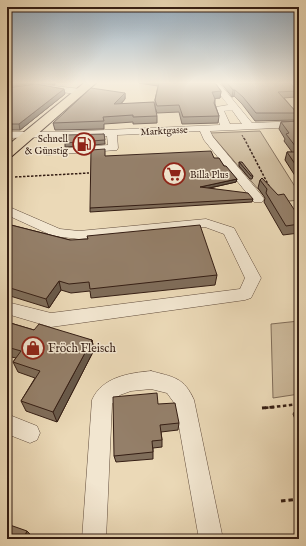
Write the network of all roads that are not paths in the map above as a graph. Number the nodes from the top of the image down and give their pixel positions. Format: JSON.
{"nodes":[{"id":1,"x":61,"y":108,"type":"edge"},
{"id":2,"x":223,"y":108,"type":"edge"},
{"id":3,"x":235,"y":108,"type":"edge"},
{"id":4,"x":299,"y":124,"type":"edge"},
{"id":5,"x":249,"y":126,"type":"junction"},
{"id":6,"x":226,"y":127,"type":"junction"},
{"id":7,"x":204,"y":128,"type":"junction"},
{"id":8,"x":112,"y":132,"type":"junction"},
{"id":9,"x":7,"y":135,"type":"edge"},
{"id":10,"x":30,"y":135,"type":"junction"},
{"id":11,"x":59,"y":139,"type":"junction"},
{"id":12,"x":113,"y":148,"type":"junction"},
{"id":13,"x":7,"y":153,"type":"edge"},
{"id":14,"x":258,"y":199,"type":"dead end"},
{"id":15,"x":7,"y":210,"type":"edge"},
{"id":16,"x":7,"y":308,"type":"edge"},
{"id":17,"x":7,"y":424,"type":"edge"},
{"id":18,"x":30,"y":433,"type":"dead end"},
{"id":19,"x":94,"y":539,"type":"edge"},
{"id":20,"x":211,"y":539,"type":"edge"}],
"edges":[{"from":1,"to":10,"type":"main road"},
{"from":2,"to":6,"type":"street"},
{"from":3,"to":5,"type":"street"},
{"from":4,"to":5,"type":"street","name":"Marktgasse"},
{"from":5,"to":6,"type":"street","name":"Marktgasse"},
{"from":6,"to":7,"type":"street","name":"Marktgasse"},
{"from":7,"to":8,"type":"street","name":"Marktgasse"},
{"from":7,"to":14,"type":"street"},
{"from":8,"to":11,"type":"street","name":"Marktgasse"},
{"from":8,"to":12,"type":"street"},
{"from":9,"to":10,"type":"street","name":"Marktgasse"},
{"from":10,"to":11,"type":"street","name":"Marktgasse"},
{"from":10,"to":13,"type":"main road"},
{"from":11,"to":12,"type":"street"},
{"from":11,"to":12,"type":"street"},
{"from":15,"to":16,"type":"street"},
{"from":17,"to":18,"type":"street"},
{"from":19,"to":20,"type":"street"}]}
